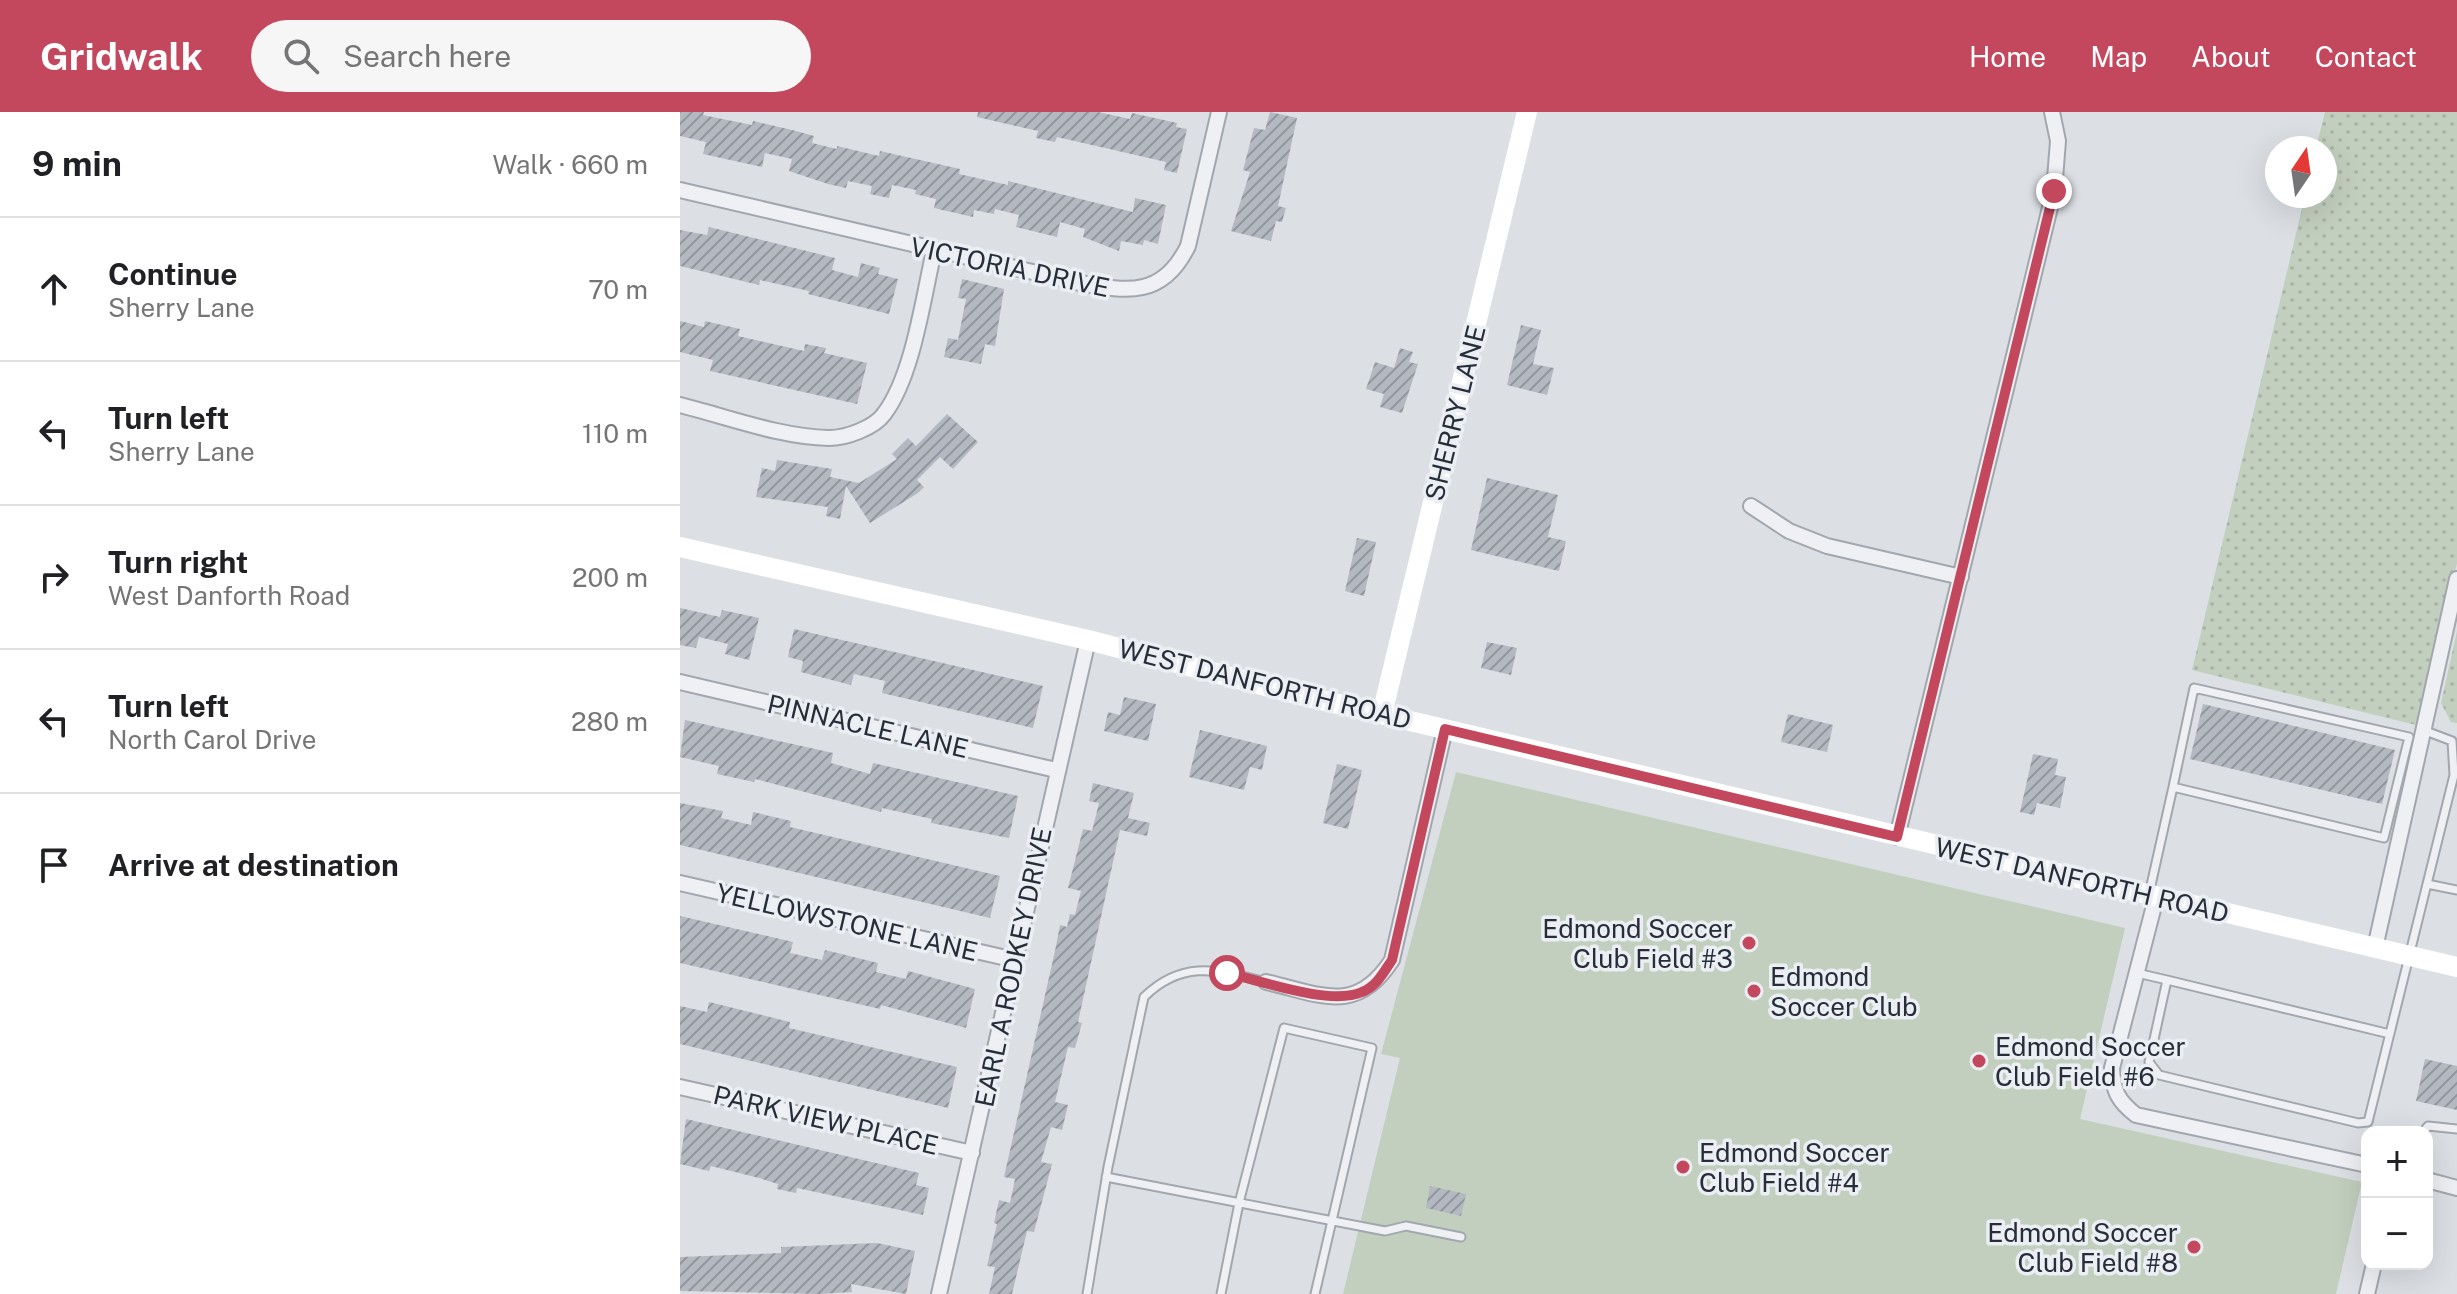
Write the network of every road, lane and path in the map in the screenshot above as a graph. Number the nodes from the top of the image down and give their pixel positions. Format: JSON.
{"nodes":[{"id":1,"x":1219,"y":112,"type":"edge"},
{"id":2,"x":1527,"y":112,"type":"edge"},
{"id":3,"x":2052,"y":112,"type":"edge"},
{"id":4,"x":680,"y":190,"type":"edge"},
{"id":5,"x":934,"y":251,"type":"junction"},
{"id":6,"x":680,"y":405,"type":"edge"},
{"id":7,"x":1751,"y":506,"type":"dead end"},
{"id":8,"x":680,"y":547,"type":"edge"},
{"id":9,"x":1961,"y":577,"type":"junction"},
{"id":10,"x":2457,"y":579,"type":"edge"},
{"id":11,"x":1088,"y":640,"type":"junction"},
{"id":12,"x":680,"y":682,"type":"edge"},
{"id":13,"x":1382,"y":714,"type":"junction"},
{"id":14,"x":1445,"y":729,"type":"junction"},
{"id":15,"x":2423,"y":730,"type":"junction"},
{"id":16,"x":1056,"y":770,"type":"junction"},
{"id":17,"x":2173,"y":787,"type":"junction"},
{"id":18,"x":1897,"y":837,"type":"junction"},
{"id":19,"x":680,"y":883,"type":"edge"},
{"id":20,"x":2427,"y":884,"type":"junction"},
{"id":21,"x":2457,"y":890,"type":"edge"},
{"id":22,"x":2152,"y":897,"type":"junction"},
{"id":23,"x":2375,"y":948,"type":"junction"},
{"id":24,"x":2407,"y":956,"type":"junction"},
{"id":25,"x":1015,"y":960,"type":"junction"},
{"id":26,"x":2457,"y":967,"type":"edge"},
{"id":27,"x":2137,"y":973,"type":"junction"},
{"id":28,"x":2167,"y":980,"type":"junction"},
{"id":29,"x":1266,"y":982,"type":"joint"},
{"id":30,"x":2390,"y":1034,"type":"junction"},
{"id":31,"x":680,"y":1087,"type":"edge"},
{"id":32,"x":2433,"y":1127,"type":"edge"},
{"id":33,"x":2457,"y":1129,"type":"edge"},
{"id":34,"x":972,"y":1153,"type":"junction"},
{"id":35,"x":2361,"y":1164,"type":"edge"},
{"id":36,"x":1106,"y":1177,"type":"junction"},
{"id":37,"x":2433,"y":1182,"type":"edge"},
{"id":38,"x":2457,"y":1188,"type":"edge"},
{"id":39,"x":1239,"y":1203,"type":"junction"},
{"id":40,"x":1332,"y":1221,"type":"junction"},
{"id":41,"x":1461,"y":1237,"type":"dead end"},
{"id":42,"x":2373,"y":1270,"type":"edge"},
{"id":43,"x":939,"y":1294,"type":"edge"},
{"id":44,"x":1087,"y":1294,"type":"edge"},
{"id":45,"x":1221,"y":1294,"type":"edge"},
{"id":46,"x":1315,"y":1294,"type":"edge"},
{"id":47,"x":2367,"y":1294,"type":"edge"}],
"edges":[{"from":1,"to":5,"type":"street","name":"VICTORIA DRIVE"},
{"from":2,"to":13,"type":"main road","name":"SHERRY LANE"},
{"from":3,"to":9,"type":"street"},
{"from":4,"to":5,"type":"street","name":"VICTORIA DRIVE"},
{"from":5,"to":6,"type":"street"},
{"from":7,"to":9,"type":"street"},
{"from":8,"to":11,"type":"main road","name":"WEST DANFORTH ROAD"},
{"from":9,"to":18,"type":"street"},
{"from":10,"to":15,"type":"street"},
{"from":11,"to":13,"type":"main road","name":"WEST DANFORTH ROAD"},
{"from":11,"to":16,"type":"street","name":"EARL A RODKEY DRIVE"},
{"from":12,"to":16,"type":"street","name":"PINNACLE LANE"},
{"from":13,"to":14,"type":"main road","name":"WEST DANFORTH ROAD"},
{"from":14,"to":18,"type":"main road","name":"WEST DANFORTH ROAD"},
{"from":14,"to":29,"type":"street"},
{"from":15,"to":20,"type":"lane"},
{"from":15,"to":23,"type":"street"},
{"from":16,"to":25,"type":"street","name":"EARL A RODKEY DRIVE"},
{"from":17,"to":17,"type":"lane"},
{"from":17,"to":22,"type":"lane"},
{"from":18,"to":22,"type":"main road","name":"WEST DANFORTH ROAD"},
{"from":19,"to":25,"type":"street","name":"YELLOWSTONE LANE"},
{"from":20,"to":21,"type":"lane"},
{"from":20,"to":24,"type":"lane"},
{"from":22,"to":23,"type":"main road","name":"WEST DANFORTH ROAD"},
{"from":22,"to":27,"type":"street"},
{"from":23,"to":24,"type":"main road","name":"WEST DANFORTH ROAD"},
{"from":24,"to":26,"type":"main road","name":"WEST DANFORTH ROAD"},
{"from":24,"to":30,"type":"lane"},
{"from":25,"to":34,"type":"street","name":"EARL A RODKEY DRIVE"},
{"from":27,"to":28,"type":"lane"},
{"from":27,"to":35,"type":"street"},
{"from":28,"to":30,"type":"lane"},
{"from":28,"to":30,"type":"lane"},
{"from":29,"to":36,"type":"lane"},
{"from":31,"to":34,"type":"street","name":"PARK VIEW PLACE"},
{"from":32,"to":33,"type":"lane"},
{"from":34,"to":43,"type":"street","name":"EARL A RODKEY DRIVE"},
{"from":36,"to":39,"type":"lane"},
{"from":36,"to":44,"type":"lane"},
{"from":37,"to":38,"type":"street"},
{"from":39,"to":40,"type":"lane"},
{"from":39,"to":40,"type":"lane"},
{"from":39,"to":45,"type":"lane"},
{"from":40,"to":41,"type":"lane"},
{"from":40,"to":46,"type":"lane"},
{"from":42,"to":47,"type":"street"}]}
